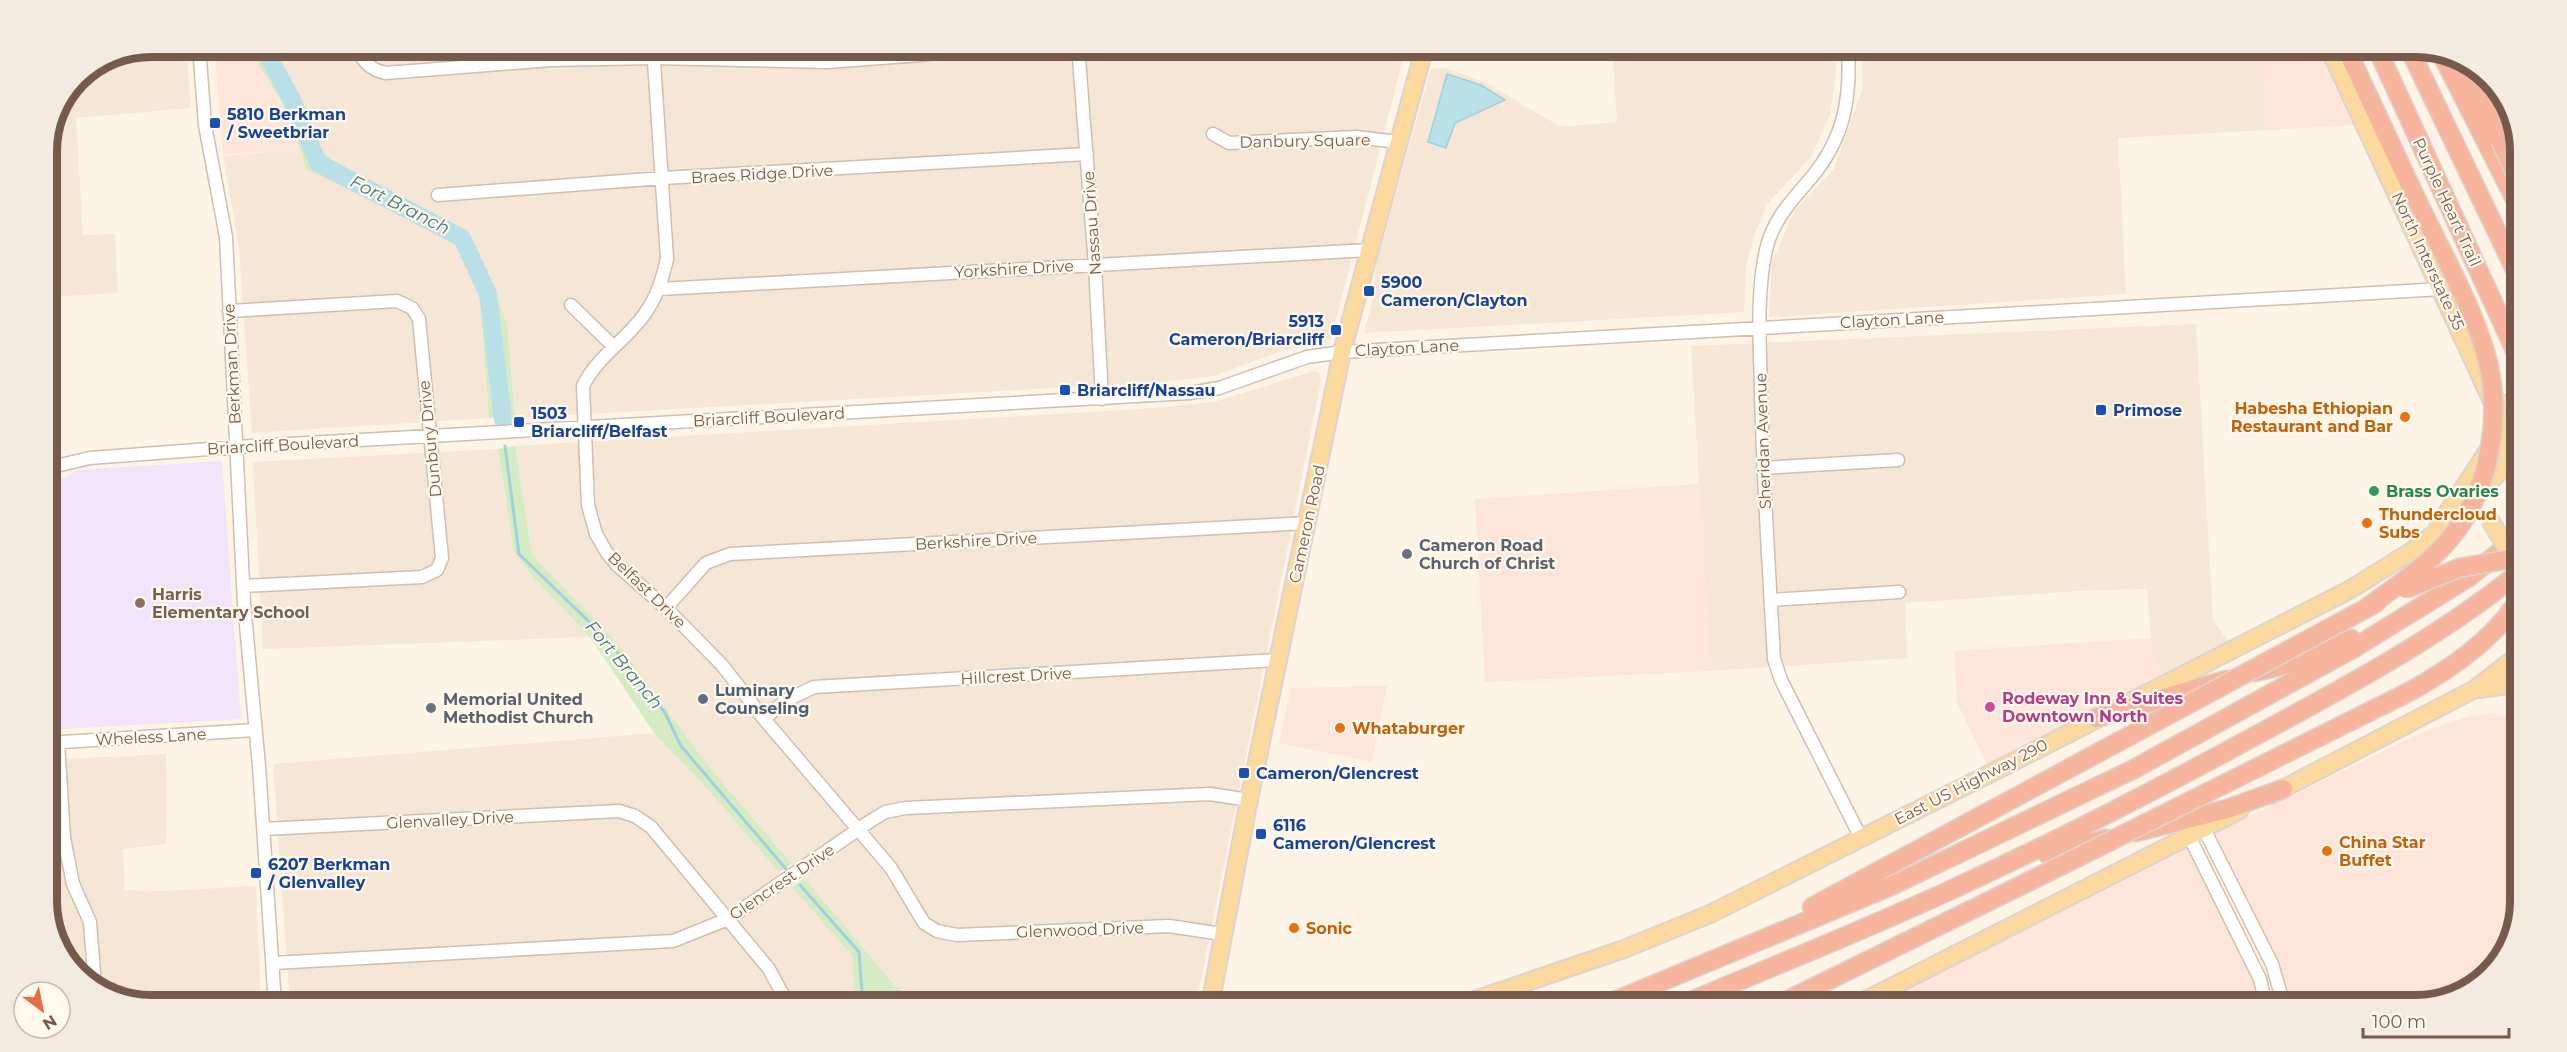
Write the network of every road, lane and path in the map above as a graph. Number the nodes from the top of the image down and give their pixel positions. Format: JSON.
{"nodes":[{"id":1,"x":200,"y":57,"type":"edge"},
{"id":2,"x":361,"y":57,"type":"edge"},
{"id":3,"x":590,"y":57,"type":"edge"},
{"id":4,"x":654,"y":57,"type":"edge"},
{"id":5,"x":740,"y":57,"type":"edge"},
{"id":6,"x":894,"y":57,"type":"edge"},
{"id":7,"x":1079,"y":57,"type":"edge"},
{"id":8,"x":1422,"y":57,"type":"edge"},
{"id":9,"x":1848,"y":57,"type":"edge"},
{"id":10,"x":2333,"y":57,"type":"edge"},
{"id":11,"x":2350,"y":57,"type":"edge"},
{"id":12,"x":2381,"y":57,"type":"edge"},
{"id":13,"x":2413,"y":57,"type":"edge"},
{"id":14,"x":2446,"y":62,"type":"edge"},
{"id":15,"x":2469,"y":73,"type":"edge"},
{"id":16,"x":2489,"y":91,"type":"edge"},
{"id":17,"x":2504,"y":120,"type":"edge"},
{"id":18,"x":2480,"y":127,"type":"junction"},
{"id":19,"x":1213,"y":134,"type":"dead end"},
{"id":20,"x":1398,"y":142,"type":"junction"},
{"id":21,"x":1087,"y":154,"type":"junction"},
{"id":22,"x":2510,"y":162,"type":"edge"},
{"id":23,"x":2510,"y":164,"type":"edge"},
{"id":24,"x":663,"y":178,"type":"junction"},
{"id":25,"x":2510,"y":188,"type":"edge"},
{"id":26,"x":438,"y":195,"type":"dead end"},
{"id":27,"x":1369,"y":250,"type":"junction"},
{"id":28,"x":2510,"y":259,"type":"edge"},
{"id":29,"x":1095,"y":265,"type":"junction"},
{"id":30,"x":660,"y":289,"type":"junction"},
{"id":31,"x":2442,"y":289,"type":"junction"},
{"id":32,"x":571,"y":304,"type":"dead end"},
{"id":33,"x":229,"y":311,"type":"junction"},
{"id":34,"x":1760,"y":328,"type":"junction"},
{"id":35,"x":2510,"y":339,"type":"edge"},
{"id":36,"x":613,"y":346,"type":"junction"},
{"id":37,"x":1342,"y":352,"type":"junction"},
{"id":38,"x":1102,"y":399,"type":"junction"},
{"id":39,"x":2491,"y":399,"type":"junction"},
{"id":40,"x":2510,"y":405,"type":"edge"},
{"id":41,"x":583,"y":428,"type":"junction"},
{"id":42,"x":429,"y":436,"type":"junction"},
{"id":43,"x":236,"y":447,"type":"junction"},
{"id":44,"x":2510,"y":447,"type":"edge"},
{"id":45,"x":1898,"y":460,"type":"dead end"},
{"id":46,"x":2510,"y":461,"type":"edge"},
{"id":47,"x":57,"y":465,"type":"edge"},
{"id":48,"x":1763,"y":468,"type":"junction"},
{"id":49,"x":2463,"y":511,"type":"junction"},
{"id":50,"x":1308,"y":524,"type":"junction"},
{"id":51,"x":2434,"y":534,"type":"junction"},
{"id":52,"x":2510,"y":544,"type":"edge"},
{"id":53,"x":2510,"y":554,"type":"edge"},
{"id":54,"x":2510,"y":559,"type":"edge"},
{"id":55,"x":2510,"y":579,"type":"edge"},
{"id":56,"x":243,"y":586,"type":"junction"},
{"id":57,"x":1899,"y":592,"type":"dead end"},
{"id":58,"x":1771,"y":600,"type":"junction"},
{"id":59,"x":2432,"y":601,"type":"junction"},
{"id":60,"x":2368,"y":607,"type":"junction"},
{"id":61,"x":666,"y":608,"type":"junction"},
{"id":62,"x":2510,"y":611,"type":"edge"},
{"id":63,"x":1278,"y":660,"type":"junction"},
{"id":64,"x":2510,"y":662,"type":"edge"},
{"id":65,"x":2510,"y":685,"type":"edge"},
{"id":66,"x":2475,"y":689,"type":"junction"},
{"id":67,"x":764,"y":718,"type":"junction"},
{"id":68,"x":2096,"y":718,"type":"junction"},
{"id":69,"x":255,"y":730,"type":"junction"},
{"id":70,"x":57,"y":742,"type":"edge"},
{"id":71,"x":57,"y":782,"type":"edge"},
{"id":72,"x":2283,"y":789,"type":"junction"},
{"id":73,"x":1249,"y":800,"type":"junction"},
{"id":74,"x":264,"y":829,"type":"junction"},
{"id":75,"x":858,"y":829,"type":"junction"},
{"id":76,"x":2197,"y":832,"type":"junction"},
{"id":77,"x":1861,"y":838,"type":"junction"},
{"id":78,"x":2003,"y":865,"type":"junction"},
{"id":79,"x":728,"y":919,"type":"junction"},
{"id":80,"x":937,"y":931,"type":"joint"},
{"id":81,"x":1222,"y":934,"type":"junction"},
{"id":82,"x":2262,"y":945,"type":"junction"},
{"id":83,"x":2248,"y":953,"type":"junction"},
{"id":84,"x":273,"y":963,"type":"junction"},
{"id":85,"x":1686,"y":972,"type":"junction"},
{"id":86,"x":94,"y":976,"type":"edge"},
{"id":87,"x":1213,"y":980,"type":"junction"},
{"id":88,"x":1824,"y":982,"type":"junction"},
{"id":89,"x":275,"y":995,"type":"edge"},
{"id":90,"x":782,"y":995,"type":"edge"},
{"id":91,"x":1211,"y":995,"type":"edge"},
{"id":92,"x":1217,"y":995,"type":"edge"},
{"id":93,"x":1490,"y":995,"type":"edge"},
{"id":94,"x":1630,"y":995,"type":"edge"},
{"id":95,"x":1707,"y":995,"type":"edge"},
{"id":96,"x":1794,"y":995,"type":"edge"},
{"id":97,"x":1798,"y":995,"type":"edge"},
{"id":98,"x":1876,"y":995,"type":"edge"},
{"id":99,"x":2264,"y":995,"type":"edge"},
{"id":100,"x":2282,"y":995,"type":"edge"}],
"edges":[{"from":1,"to":33,"type":"street","name":"Berkman Drive"},
{"from":2,"to":3,"type":"street"},
{"from":4,"to":24,"type":"street","name":"Belfast Drive"},
{"from":5,"to":6,"type":"street"},
{"from":7,"to":21,"type":"street","name":"Nassau Drive"},
{"from":8,"to":20,"type":"main road","name":"Cameron Road"},
{"from":9,"to":34,"type":"street","name":"Sheridan Avenue"},
{"from":10,"to":31,"type":"main road","name":"North Interstate 35"},
{"from":11,"to":60,"type":"highway","bridge":true},
{"from":12,"to":35,"type":"highway","name":"Purple Heart Trail"},
{"from":13,"to":28,"type":"highway","name":"Purple Heart Trail"},
{"from":14,"to":18,"type":"highway"},
{"from":15,"to":22,"type":"highway","bridge":true},
{"from":16,"to":17,"type":"main road"},
{"from":18,"to":23,"type":"highway","bridge":true},
{"from":18,"to":25,"type":"highway"},
{"from":19,"to":20,"type":"street","name":"Danbury Square"},
{"from":20,"to":27,"type":"main road","name":"Cameron Road"},
{"from":21,"to":24,"type":"street","name":"Braes Ridge Drive"},
{"from":21,"to":29,"type":"street","name":"Nassau Drive"},
{"from":24,"to":26,"type":"street","name":"Braes Ridge Drive"},
{"from":24,"to":30,"type":"street","name":"Belfast Drive"},
{"from":27,"to":29,"type":"street","name":"Yorkshire Drive"},
{"from":27,"to":37,"type":"main road","name":"Cameron Road"},
{"from":29,"to":30,"type":"street","name":"Yorkshire Drive"},
{"from":29,"to":38,"type":"street","name":"Nassau Drive"},
{"from":30,"to":36,"type":"street","name":"Belfast Drive"},
{"from":31,"to":34,"type":"street","name":"Clayton Lane"},
{"from":31,"to":39,"type":"main road","name":"North Interstate 35"},
{"from":32,"to":36,"type":"street"},
{"from":33,"to":42,"type":"street","name":"Dunbury Drive"},
{"from":33,"to":43,"type":"street","name":"Berkman Drive"},
{"from":34,"to":37,"type":"street","name":"Clayton Lane"},
{"from":34,"to":48,"type":"street","name":"Sheridan Avenue"},
{"from":36,"to":41,"type":"street","name":"Belfast Drive"},
{"from":37,"to":38,"type":"street","name":"Briarcliff Boulevard"},
{"from":37,"to":50,"type":"main road","name":"Cameron Road"},
{"from":38,"to":41,"type":"street","name":"Briarcliff Boulevard"},
{"from":39,"to":40,"type":"main road"},
{"from":39,"to":44,"type":"main road","name":"North Interstate 35"},
{"from":39,"to":51,"type":"main road"},
{"from":41,"to":42,"type":"street","name":"Briarcliff Boulevard"},
{"from":41,"to":61,"type":"street","name":"Belfast Drive"},
{"from":42,"to":43,"type":"street","name":"Briarcliff Boulevard"},
{"from":42,"to":56,"type":"street","name":"Dunbury Drive"},
{"from":43,"to":47,"type":"street","name":"Briarcliff Boulevard"},
{"from":43,"to":56,"type":"street","name":"Berkman Drive"},
{"from":45,"to":48,"type":"street"},
{"from":46,"to":49,"type":"main road","name":"East US Highway 290"},
{"from":48,"to":58,"type":"street","name":"Sheridan Avenue"},
{"from":49,"to":51,"type":"main road","name":"East US Highway 290"},
{"from":49,"to":53,"type":"main road","bridge":true},
{"from":50,"to":61,"type":"street","name":"Berkshire Drive"},
{"from":50,"to":63,"type":"main road","name":"Cameron Road"},
{"from":51,"to":68,"type":"main road","name":"East US Highway 290"},
{"from":52,"to":59,"type":"highway"},
{"from":54,"to":60,"type":"highway","bridge":true},
{"from":55,"to":78,"type":"highway"},
{"from":56,"to":69,"type":"street","name":"Berkman Drive"},
{"from":57,"to":58,"type":"street"},
{"from":58,"to":77,"type":"street","name":"Sheridan Avenue"},
{"from":59,"to":68,"type":"highway"},
{"from":59,"to":85,"type":"highway"},
{"from":60,"to":85,"type":"highway","bridge":true},
{"from":61,"to":67,"type":"street","name":"Belfast Drive"},
{"from":62,"to":88,"type":"highway","bridge":true},
{"from":63,"to":67,"type":"street","name":"Hillcrest Drive"},
{"from":63,"to":73,"type":"main road","name":"Cameron Road"},
{"from":64,"to":66,"type":"main road"},
{"from":65,"to":66,"type":"main road"},
{"from":66,"to":72,"type":"main road"},
{"from":67,"to":75,"type":"street","name":"Belfast Drive"},
{"from":68,"to":77,"type":"main road","name":"East US Highway 290"},
{"from":69,"to":70,"type":"street","name":"Wheless Lane"},
{"from":69,"to":74,"type":"street","name":"Berkman Drive"},
{"from":71,"to":86,"type":"street"},
{"from":72,"to":76,"type":"main road"},
{"from":72,"to":78,"type":"highway"},
{"from":73,"to":75,"type":"street","name":"Glencrest Drive"},
{"from":73,"to":81,"type":"main road","name":"Cameron Road"},
{"from":74,"to":79,"type":"street","name":"Glenvalley Drive"},
{"from":74,"to":84,"type":"street","name":"Berkman Drive"},
{"from":75,"to":79,"type":"street","name":"Glencrest Drive"},
{"from":75,"to":80,"type":"street","name":"Belfast Drive"},
{"from":76,"to":82,"type":"street"},
{"from":76,"to":83,"type":"street"},
{"from":76,"to":98,"type":"main road"},
{"from":77,"to":93,"type":"main road","name":"East US Highway 290"},
{"from":78,"to":95,"type":"highway"},
{"from":79,"to":84,"type":"street","name":"Glencrest Drive"},
{"from":79,"to":90,"type":"street"},
{"from":80,"to":81,"type":"street","name":"Glenwood Drive"},
{"from":81,"to":87,"type":"main road","name":"Cameron Road"},
{"from":82,"to":83,"type":"street"},
{"from":82,"to":100,"type":"street"},
{"from":83,"to":99,"type":"street"},
{"from":84,"to":89,"type":"street","name":"Berkman Drive"},
{"from":85,"to":94,"type":"highway"},
{"from":87,"to":91,"type":"main road","name":"Cameron Road"},
{"from":87,"to":92,"type":"main road"},
{"from":88,"to":96,"type":"highway"},
{"from":88,"to":97,"type":"highway"}]}
